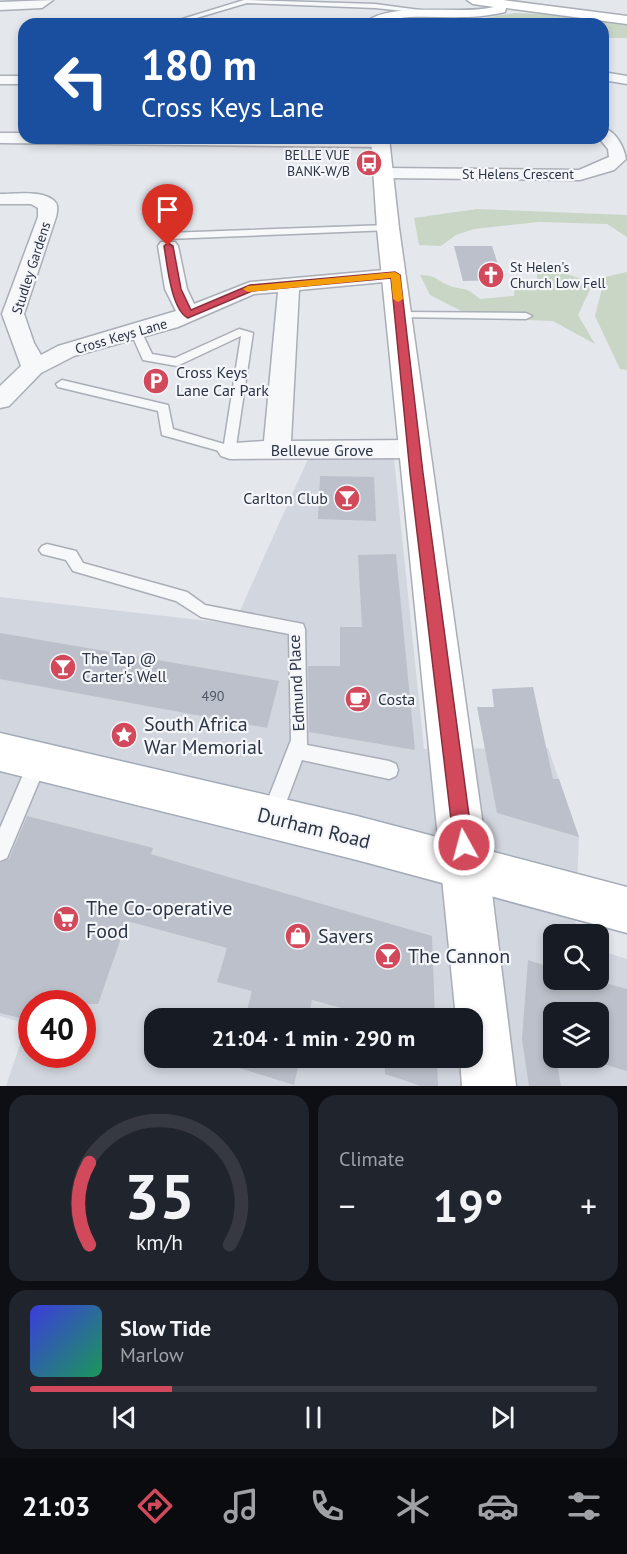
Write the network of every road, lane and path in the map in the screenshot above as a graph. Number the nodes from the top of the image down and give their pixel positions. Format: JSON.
{"nodes":[{"id":1,"x":47,"y":0,"type":"edge"},
{"id":2,"x":473,"y":0,"type":"edge"},
{"id":3,"x":507,"y":4,"type":"junction"},
{"id":4,"x":0,"y":6,"type":"edge"},
{"id":5,"x":457,"y":15,"type":"junction"},
{"id":6,"x":189,"y":18,"type":"edge"},
{"id":7,"x":381,"y":18,"type":"edge"},
{"id":8,"x":627,"y":20,"type":"edge"},
{"id":9,"x":609,"y":77,"type":"edge"},
{"id":10,"x":0,"y":80,"type":"edge"},
{"id":11,"x":18,"y":80,"type":"edge"},
{"id":12,"x":627,"y":80,"type":"edge"},
{"id":13,"x":0,"y":138,"type":"edge"},
{"id":14,"x":18,"y":138,"type":"edge"},
{"id":15,"x":609,"y":140,"type":"edge"},
{"id":16,"x":381,"y":144,"type":"edge"},
{"id":17,"x":383,"y":173,"type":"junction"},
{"id":18,"x":0,"y":199,"type":"edge"},
{"id":19,"x":388,"y":228,"type":"junction"},
{"id":20,"x":168,"y":241,"type":"joint"},
{"id":21,"x":395,"y":275,"type":"junction"},
{"id":22,"x":289,"y":283,"type":"junction"},
{"id":23,"x":8,"y":306,"type":"edge"},
{"id":24,"x":188,"y":315,"type":"junction"},
{"id":25,"x":400,"y":315,"type":"junction"},
{"id":26,"x":526,"y":316,"type":"dead end"},
{"id":27,"x":137,"y":333,"type":"junction"},
{"id":28,"x":33,"y":368,"type":"junction"},
{"id":29,"x":62,"y":384,"type":"dead end"},
{"id":30,"x":0,"y":399,"type":"edge"},
{"id":31,"x":414,"y":449,"type":"junction"},
{"id":32,"x":230,"y":450,"type":"junction"},
{"id":33,"x":277,"y":450,"type":"junction"},
{"id":34,"x":47,"y":550,"type":"dead end"},
{"id":35,"x":297,"y":751,"type":"junction"},
{"id":36,"x":0,"y":752,"type":"edge"},
{"id":37,"x":39,"y":760,"type":"junction"},
{"id":38,"x":389,"y":770,"type":"dead end"},
{"id":39,"x":271,"y":817,"type":"junction"},
{"id":40,"x":0,"y":850,"type":"edge"},
{"id":41,"x":466,"y":869,"type":"junction"},
{"id":42,"x":627,"y":910,"type":"edge"},
{"id":43,"x":489,"y":1086,"type":"edge"}],
"edges":[{"from":1,"to":4,"type":"street"},
{"from":2,"to":3,"type":"street"},
{"from":3,"to":5,"type":"street"},
{"from":3,"to":8,"type":"street"},
{"from":5,"to":6,"type":"lane"},
{"from":5,"to":7,"type":"street"},
{"from":9,"to":12,"type":"street"},
{"from":10,"to":11,"type":"street"},
{"from":13,"to":14,"type":"street"},
{"from":15,"to":17,"type":"street","name":"St Helens Crescent"},
{"from":16,"to":17,"type":"street"},
{"from":17,"to":19,"type":"street"},
{"from":18,"to":23,"type":"street","name":"Studley Gardens"},
{"from":19,"to":20,"type":"lane"},
{"from":19,"to":21,"type":"street"},
{"from":20,"to":24,"type":"street"},
{"from":21,"to":22,"type":"street","name":"Cross Keys Lane"},
{"from":21,"to":25,"type":"street"},
{"from":22,"to":24,"type":"street","name":"Cross Keys Lane"},
{"from":22,"to":33,"type":"street"},
{"from":23,"to":28,"type":"street","name":"Studley Gardens"},
{"from":24,"to":27,"type":"street","name":"Cross Keys Lane"},
{"from":25,"to":26,"type":"lane"},
{"from":25,"to":31,"type":"street"},
{"from":27,"to":28,"type":"street","name":"Cross Keys Lane"},
{"from":27,"to":32,"type":"lane"},
{"from":28,"to":30,"type":"street","name":"Cross Keys Lane"},
{"from":29,"to":32,"type":"lane"},
{"from":31,"to":33,"type":"street","name":"Bellevue Grove"},
{"from":31,"to":41,"type":"street"},
{"from":32,"to":33,"type":"street","name":"Bellevue Grove"},
{"from":34,"to":35,"type":"lane","name":"Edmund Place"},
{"from":35,"to":38,"type":"lane"},
{"from":35,"to":39,"type":"lane","name":"Edmund Place"},
{"from":36,"to":37,"type":"street","name":"Durham Road"},
{"from":37,"to":39,"type":"street","name":"Durham Road"},
{"from":37,"to":40,"type":"lane"},
{"from":39,"to":41,"type":"street","name":"Durham Road"},
{"from":41,"to":42,"type":"street","name":"Durham Road"},
{"from":41,"to":43,"type":"street"}]}
